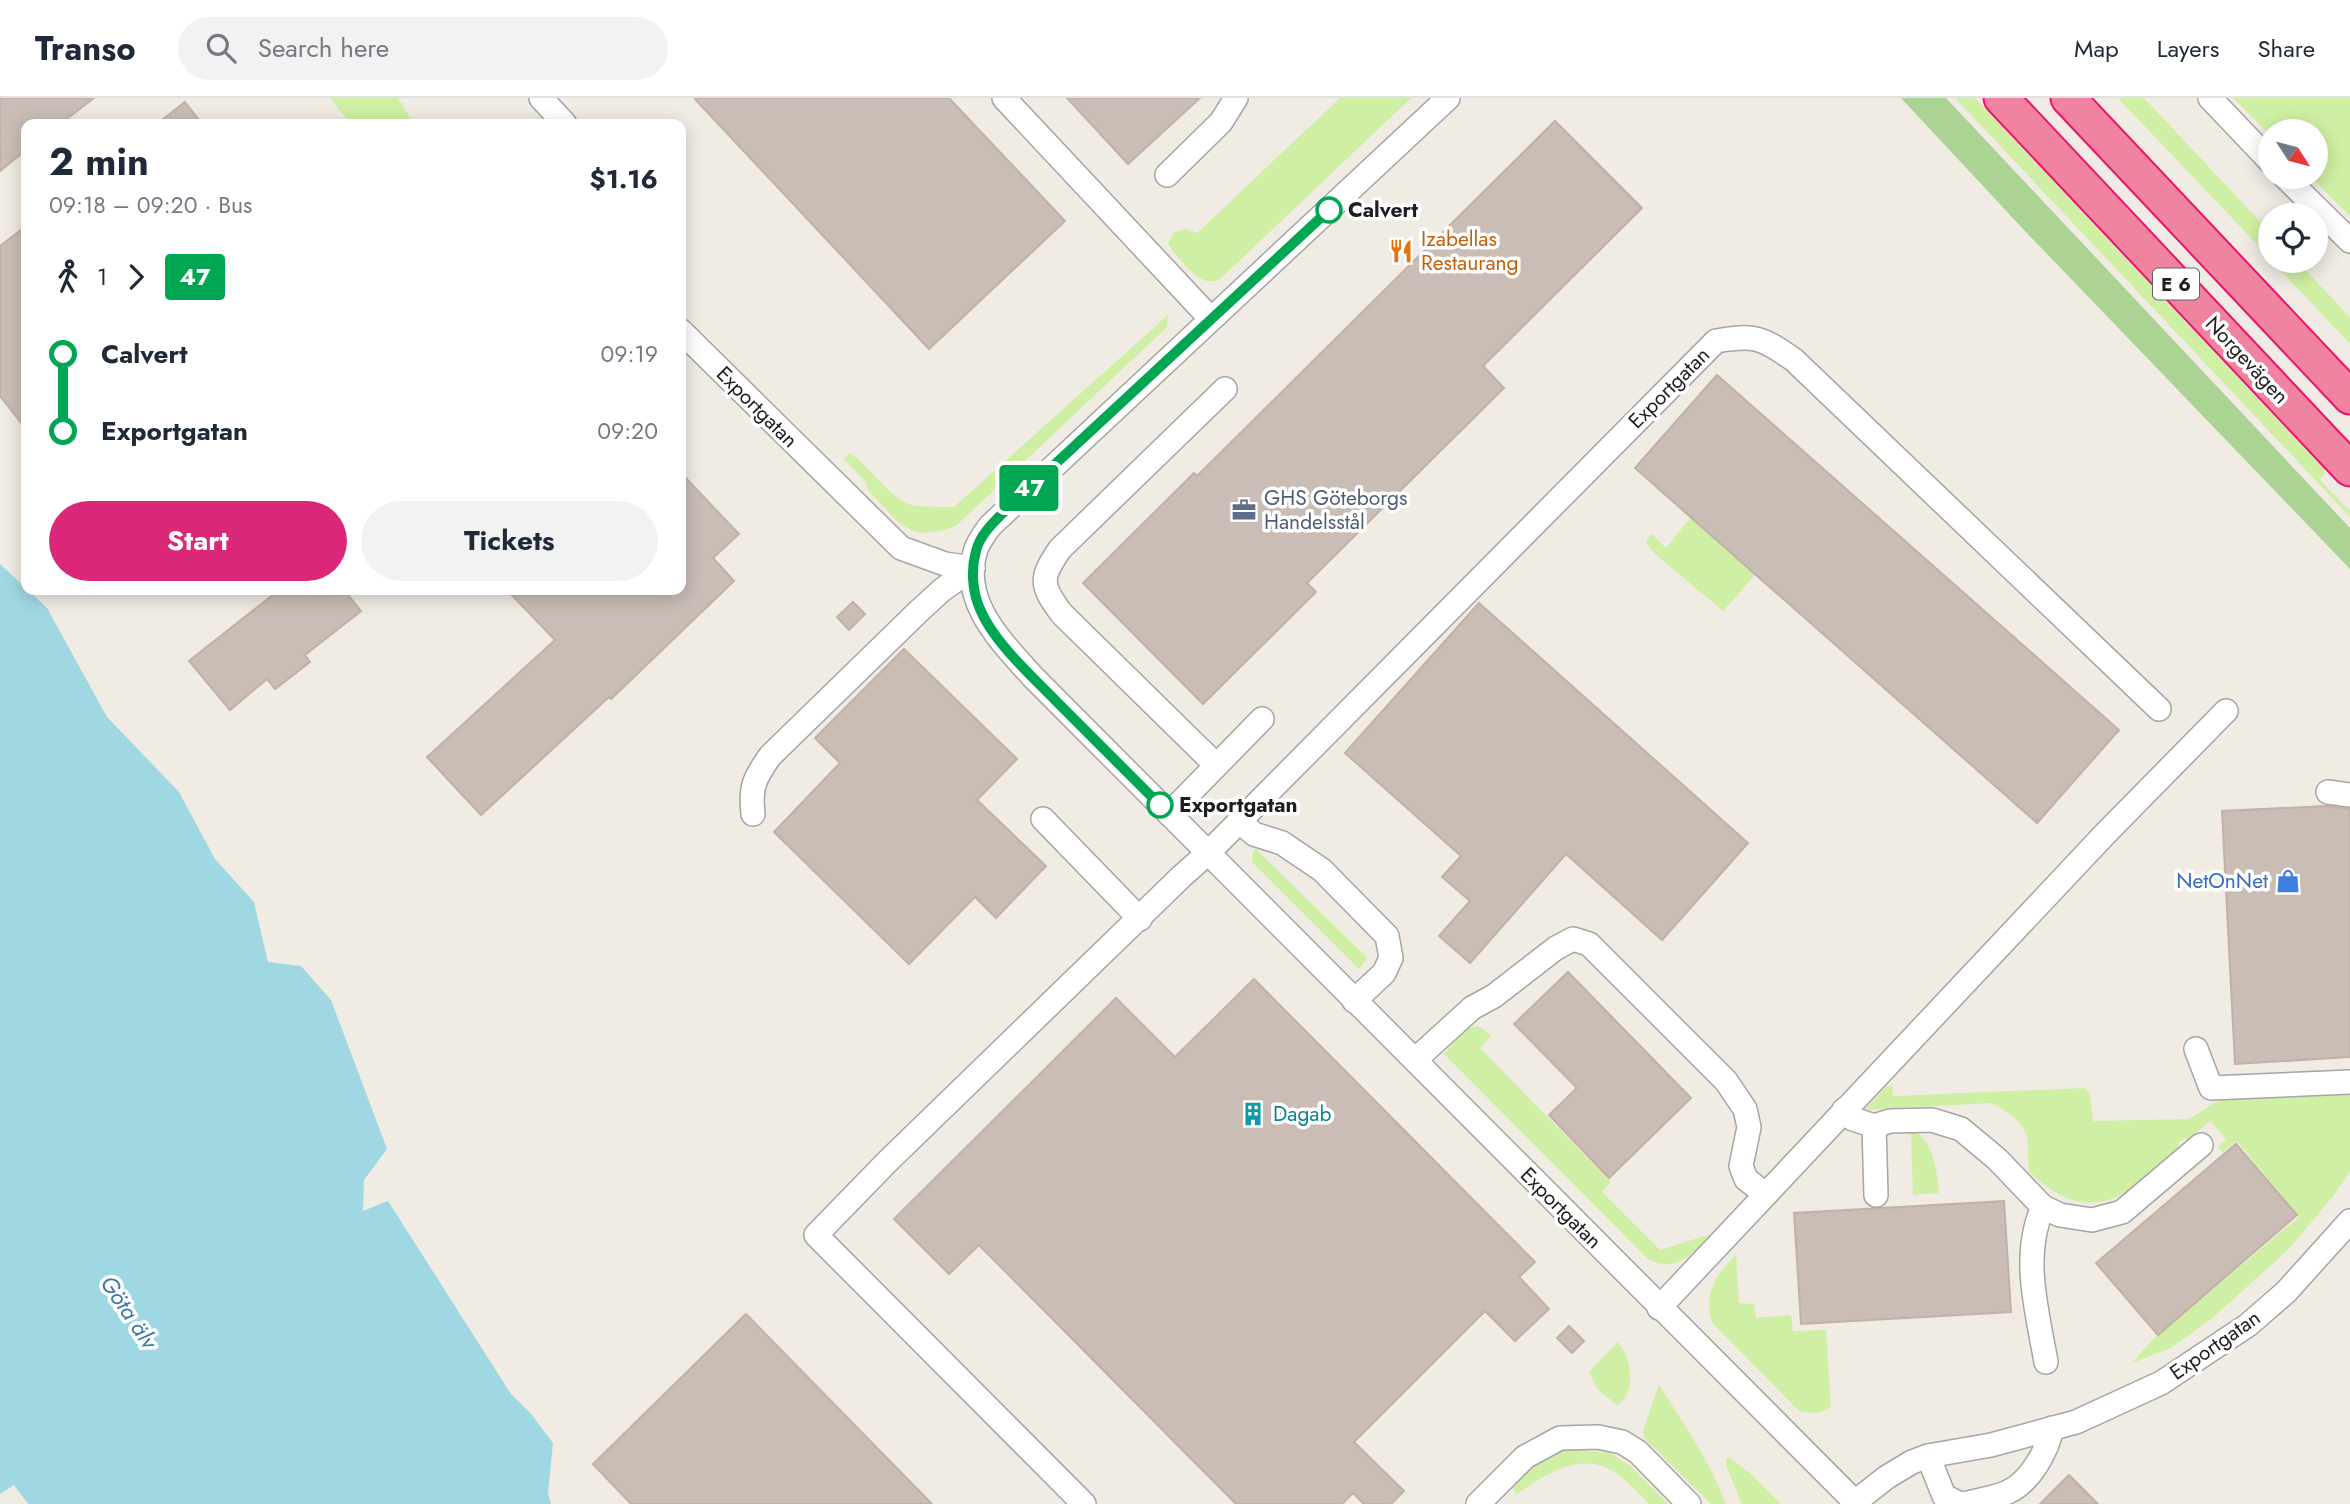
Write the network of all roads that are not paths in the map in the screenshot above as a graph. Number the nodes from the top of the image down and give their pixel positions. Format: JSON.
{"nodes":[{"id":1,"x":541,"y":98,"type":"edge"},
{"id":2,"x":1004,"y":98,"type":"edge"},
{"id":3,"x":1236,"y":98,"type":"edge"},
{"id":4,"x":1448,"y":98,"type":"edge"},
{"id":5,"x":2001,"y":98,"type":"edge"},
{"id":6,"x":2068,"y":98,"type":"edge"},
{"id":7,"x":2210,"y":98,"type":"edge"},
{"id":8,"x":560,"y":119,"type":"edge"},
{"id":9,"x":2258,"y":148,"type":"edge"},
{"id":10,"x":1167,"y":175,"type":"dead end"},
{"id":11,"x":2297,"y":189,"type":"edge"},
{"id":12,"x":2350,"y":241,"type":"edge"},
{"id":13,"x":1211,"y":319,"type":"junction"},
{"id":14,"x":686,"y":336,"type":"edge"},
{"id":15,"x":1225,"y":389,"type":"dead end"},
{"id":16,"x":2350,"y":397,"type":"edge"},
{"id":17,"x":2350,"y":469,"type":"edge"},
{"id":18,"x":973,"y":568,"type":"junction"},
{"id":19,"x":2159,"y":709,"type":"dead end"},
{"id":20,"x":2225,"y":711,"type":"dead end"},
{"id":21,"x":1262,"y":719,"type":"dead end"},
{"id":22,"x":1216,"y":765,"type":"junction"},
{"id":23,"x":753,"y":814,"type":"dead end"},
{"id":24,"x":1169,"y":814,"type":"junction"},
{"id":25,"x":1043,"y":819,"type":"dead end"},
{"id":26,"x":1239,"y":821,"type":"junction"},
{"id":27,"x":1208,"y":853,"type":"junction"},
{"id":28,"x":1140,"y":919,"type":"junction"},
{"id":29,"x":1354,"y":1001,"type":"junction"},
{"id":30,"x":2196,"y":1049,"type":"dead end"},
{"id":31,"x":1415,"y":1060,"type":"junction"},
{"id":32,"x":2350,"y":1082,"type":"edge"},
{"id":33,"x":1844,"y":1110,"type":"junction"},
{"id":34,"x":1874,"y":1126,"type":"junction"},
{"id":35,"x":2201,"y":1145,"type":"dead end"},
{"id":36,"x":1765,"y":1194,"type":"junction"},
{"id":37,"x":1876,"y":1195,"type":"dead end"},
{"id":38,"x":2043,"y":1207,"type":"junction"},
{"id":39,"x":2350,"y":1221,"type":"edge"},
{"id":40,"x":1660,"y":1308,"type":"junction"},
{"id":41,"x":2046,"y":1362,"type":"dead end"},
{"id":42,"x":2052,"y":1429,"type":"junction"},
{"id":43,"x":1928,"y":1456,"type":"junction"},
{"id":44,"x":1856,"y":1503,"type":"edge"},
{"id":45,"x":1084,"y":1504,"type":"edge"},
{"id":46,"x":1478,"y":1504,"type":"edge"},
{"id":47,"x":1689,"y":1504,"type":"edge"},
{"id":48,"x":1962,"y":1504,"type":"edge"}],
"edges":[{"from":1,"to":8,"type":"street"},
{"from":2,"to":13,"type":"street"},
{"from":3,"to":10,"type":"street"},
{"from":4,"to":13,"type":"street","name":"Exportgatan"},
{"from":5,"to":17,"type":"highway","name":"Norgevägen","number":"E 6"},
{"from":6,"to":16,"type":"highway","number":"E 6"},
{"from":7,"to":9,"type":"street"},
{"from":11,"to":12,"type":"street"},
{"from":13,"to":18,"type":"street","name":"Exportgatan"},
{"from":14,"to":18,"type":"street","name":"Exportgatan"},
{"from":15,"to":22,"type":"street"},
{"from":18,"to":23,"type":"street"},
{"from":18,"to":24,"type":"street","name":"Exportgatan"},
{"from":19,"to":26,"type":"street","name":"Exportgatan"},
{"from":20,"to":33,"type":"street"},
{"from":21,"to":22,"type":"street"},
{"from":22,"to":24,"type":"street"},
{"from":24,"to":27,"type":"street","name":"Exportgatan"},
{"from":25,"to":28,"type":"street"},
{"from":26,"to":27,"type":"street","name":"Exportgatan"},
{"from":26,"to":29,"type":"street"},
{"from":27,"to":28,"type":"street","name":"Exportgatan"},
{"from":27,"to":29,"type":"street","name":"Exportgatan"},
{"from":28,"to":45,"type":"street","name":"Exportgatan"},
{"from":29,"to":31,"type":"street","name":"Exportgatan"},
{"from":30,"to":32,"type":"street"},
{"from":31,"to":36,"type":"street"},
{"from":31,"to":40,"type":"street","name":"Exportgatan"},
{"from":33,"to":34,"type":"street"},
{"from":33,"to":36,"type":"street"},
{"from":34,"to":37,"type":"street"},
{"from":34,"to":38,"type":"street"},
{"from":35,"to":38,"type":"street"},
{"from":36,"to":40,"type":"street"},
{"from":38,"to":41,"type":"street"},
{"from":39,"to":42,"type":"street","name":"Exportgatan"},
{"from":40,"to":44,"type":"street","name":"Exportgatan"},
{"from":42,"to":43,"type":"street","name":"Exportgatan"},
{"from":42,"to":48,"type":"street"},
{"from":43,"to":44,"type":"street","name":"Exportgatan"},
{"from":43,"to":48,"type":"street"},
{"from":46,"to":47,"type":"street"}]}
